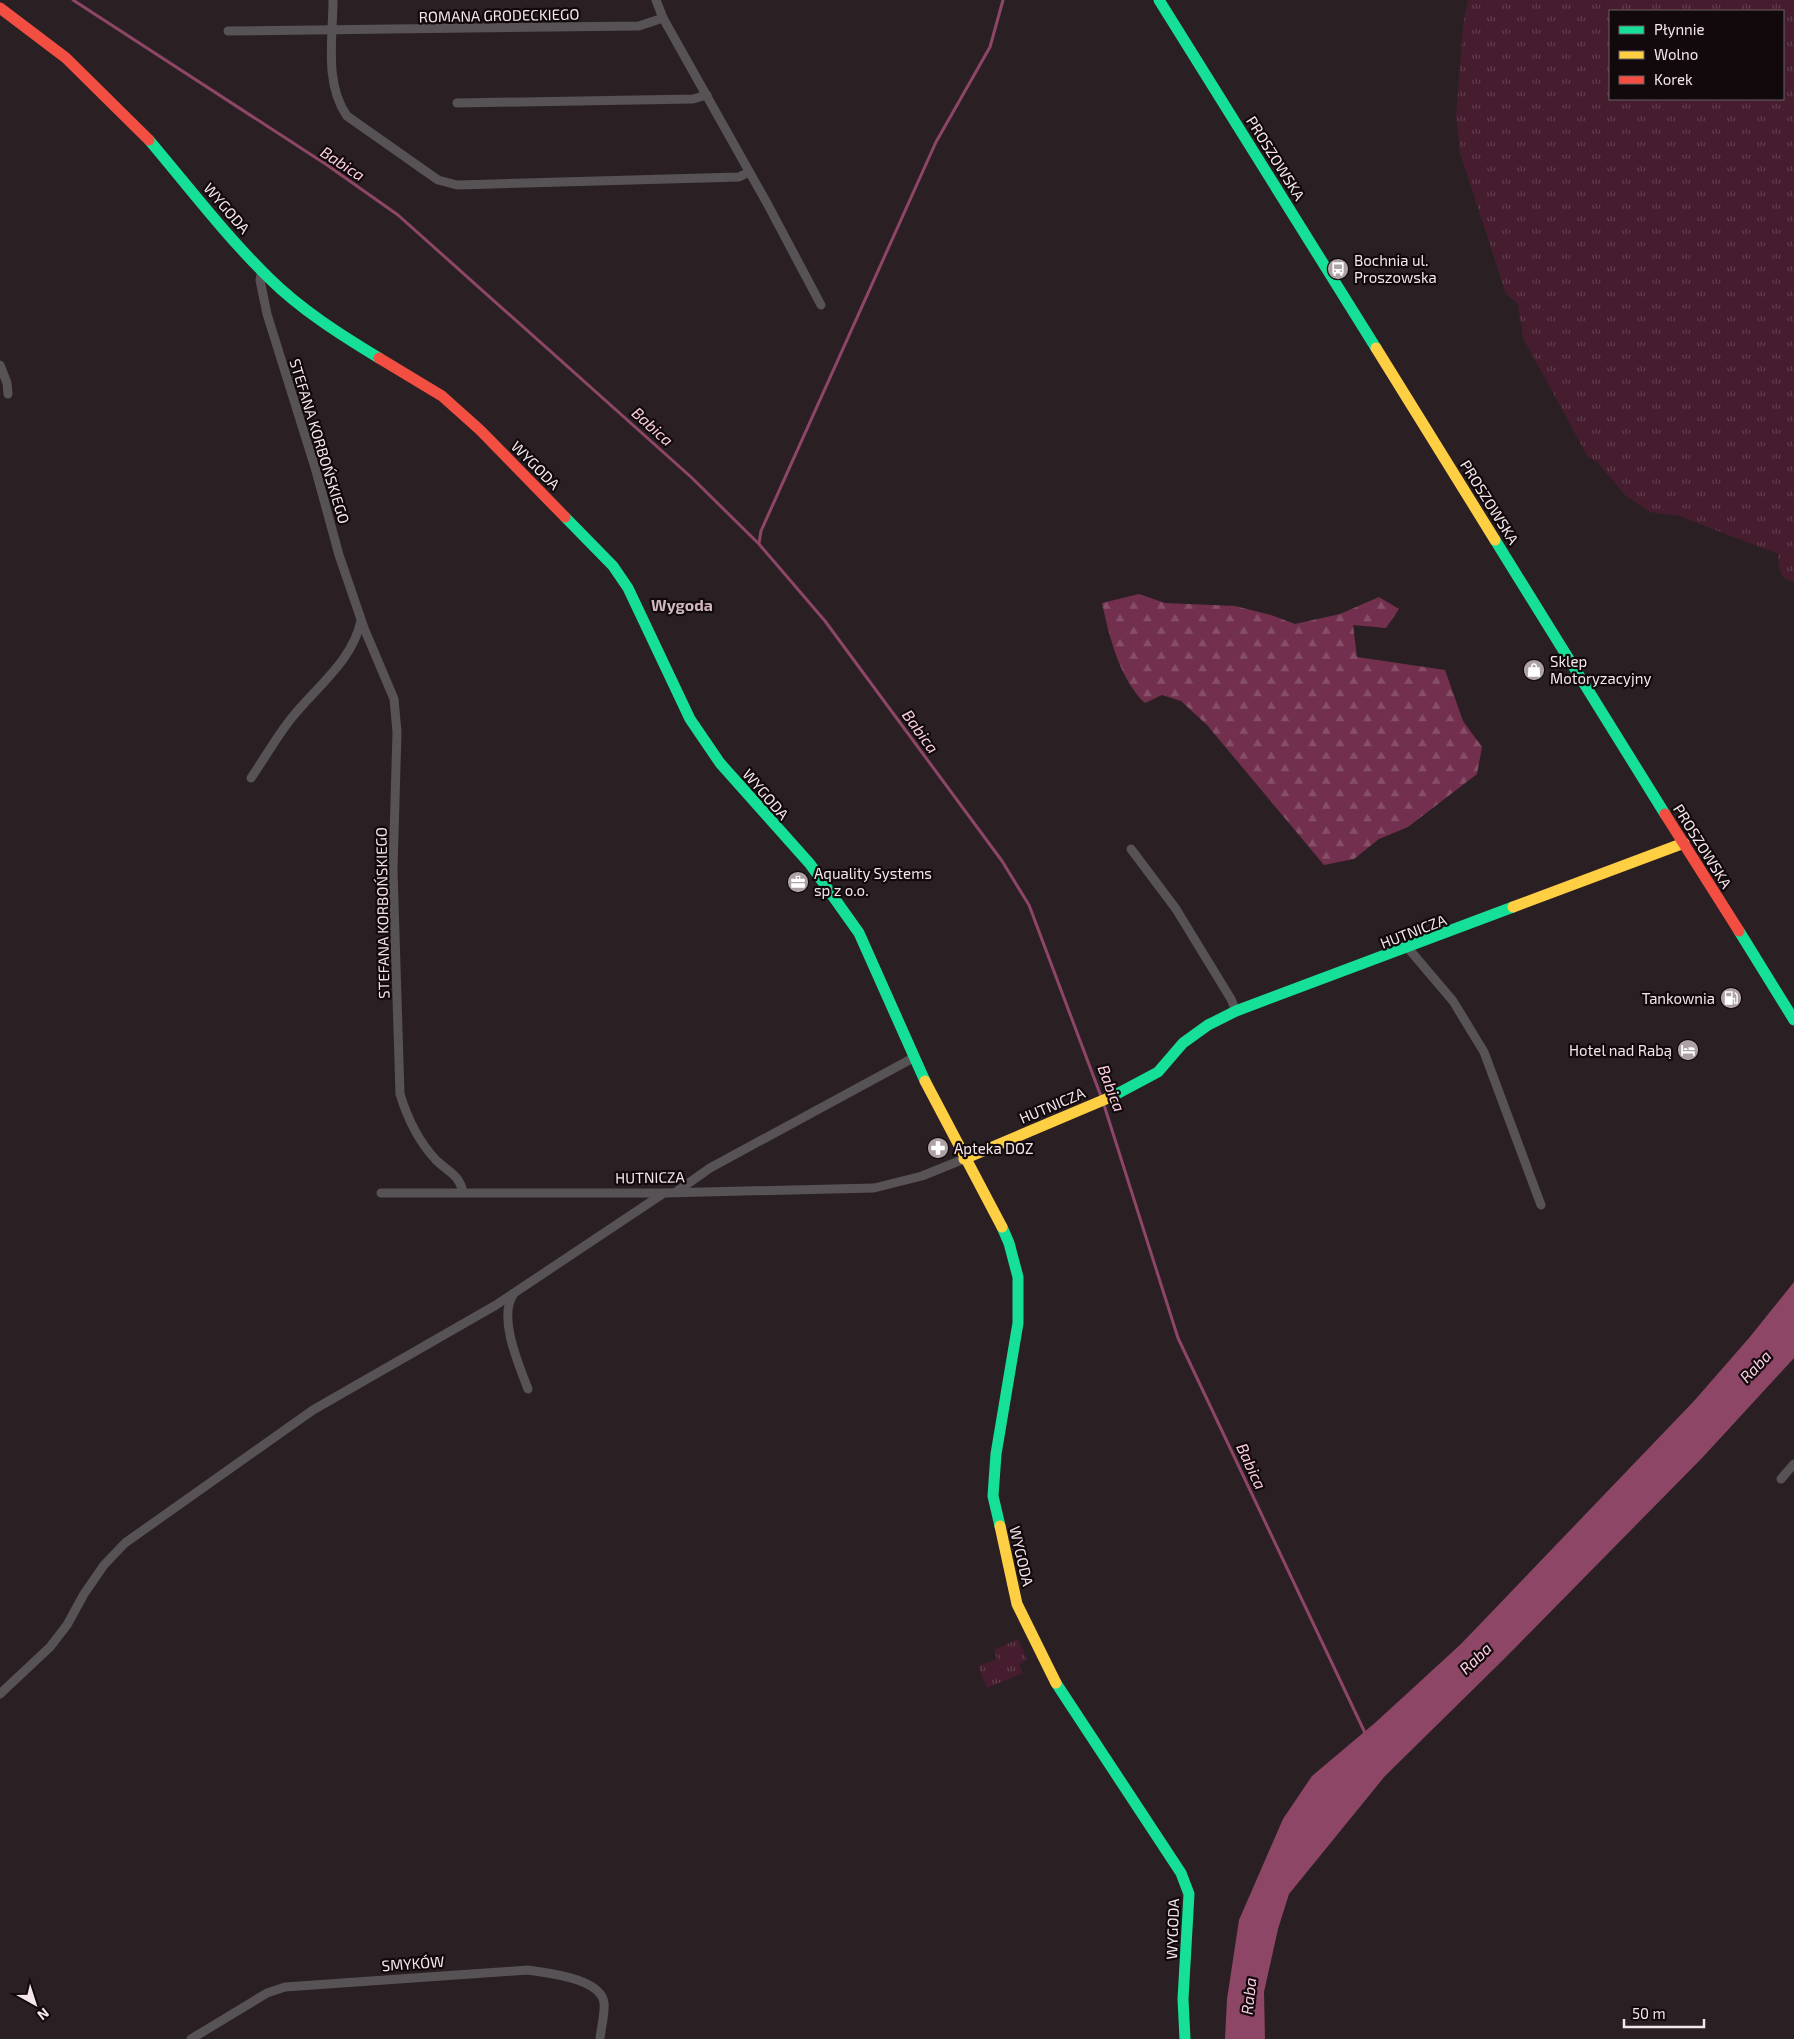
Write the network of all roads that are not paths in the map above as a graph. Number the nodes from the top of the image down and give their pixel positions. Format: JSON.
{"nodes":[{"id":1,"x":333,"y":0,"type":"edge"},
{"id":2,"x":656,"y":0,"type":"edge"},
{"id":3,"x":1160,"y":0,"type":"edge"},
{"id":4,"x":0,"y":8,"type":"edge"},
{"id":5,"x":663,"y":18,"type":"junction"},
{"id":6,"x":333,"y":29,"type":"junction"},
{"id":7,"x":228,"y":31,"type":"dead end"},
{"id":8,"x":707,"y":95,"type":"junction"},
{"id":9,"x":457,"y":103,"type":"dead end"},
{"id":10,"x":749,"y":172,"type":"junction"},
{"id":11,"x":262,"y":270,"type":"junction"},
{"id":12,"x":821,"y":305,"type":"dead end"},
{"id":13,"x":0,"y":365,"type":"edge"},
{"id":14,"x":8,"y":394,"type":"dead end"},
{"id":15,"x":361,"y":618,"type":"junction"},
{"id":16,"x":251,"y":778,"type":"dead end"},
{"id":17,"x":1684,"y":843,"type":"junction"},
{"id":18,"x":1131,"y":849,"type":"dead end"},
{"id":19,"x":1408,"y":948,"type":"junction"},
{"id":20,"x":1236,"y":1011,"type":"junction"},
{"id":21,"x":1794,"y":1020,"type":"edge"},
{"id":22,"x":913,"y":1058,"type":"junction"},
{"id":23,"x":964,"y":1159,"type":"junction"},
{"id":24,"x":463,"y":1192,"type":"junction"},
{"id":25,"x":676,"y":1192,"type":"junction"},
{"id":26,"x":380,"y":1193,"type":"dead end"},
{"id":27,"x":664,"y":1193,"type":"junction"},
{"id":28,"x":1541,"y":1206,"type":"dead end"},
{"id":29,"x":514,"y":1292,"type":"junction"},
{"id":30,"x":528,"y":1389,"type":"dead end"},
{"id":31,"x":1794,"y":1464,"type":"edge"},
{"id":32,"x":1781,"y":1478,"type":"dead end"},
{"id":33,"x":0,"y":1694,"type":"edge"},
{"id":34,"x":191,"y":2039,"type":"edge"},
{"id":35,"x":600,"y":2039,"type":"edge"},
{"id":36,"x":1185,"y":2039,"type":"edge"}],
"edges":[{"from":1,"to":6,"type":"street"},
{"from":2,"to":5,"type":"street"},
{"from":3,"to":17,"type":"street","name":"PROSZOWSKA"},
{"from":4,"to":11,"type":"street","name":"WYGODA"},
{"from":5,"to":6,"type":"street","name":"ROMANA GRODECKIEGO"},
{"from":5,"to":8,"type":"street"},
{"from":6,"to":7,"type":"street","name":"ROMANA GRODECKIEGO"},
{"from":6,"to":10,"type":"street"},
{"from":8,"to":9,"type":"street"},
{"from":8,"to":10,"type":"street"},
{"from":10,"to":12,"type":"street"},
{"from":11,"to":15,"type":"street","name":"STEFANA KORBOŃSKIEGO"},
{"from":11,"to":22,"type":"street","name":"WYGODA"},
{"from":13,"to":14,"type":"street"},
{"from":15,"to":16,"type":"street"},
{"from":15,"to":24,"type":"street","name":"STEFANA KORBOŃSKIEGO"},
{"from":17,"to":19,"type":"street","name":"HUTNICZA"},
{"from":17,"to":21,"type":"street","name":"PROSZOWSKA"},
{"from":18,"to":20,"type":"street"},
{"from":19,"to":20,"type":"street","name":"HUTNICZA"},
{"from":19,"to":28,"type":"street"},
{"from":20,"to":23,"type":"street","name":"HUTNICZA"},
{"from":22,"to":23,"type":"street","name":"WYGODA"},
{"from":22,"to":25,"type":"street"},
{"from":23,"to":25,"type":"street","name":"HUTNICZA"},
{"from":23,"to":36,"type":"street","name":"WYGODA"},
{"from":24,"to":26,"type":"street","name":"HUTNICZA"},
{"from":24,"to":27,"type":"street","name":"HUTNICZA"},
{"from":25,"to":27,"type":"street","name":"HUTNICZA"},
{"from":27,"to":29,"type":"street"},
{"from":29,"to":30,"type":"street"},
{"from":29,"to":33,"type":"street"},
{"from":31,"to":32,"type":"street"},
{"from":34,"to":35,"type":"street","name":"SMYKÓW"}]}
